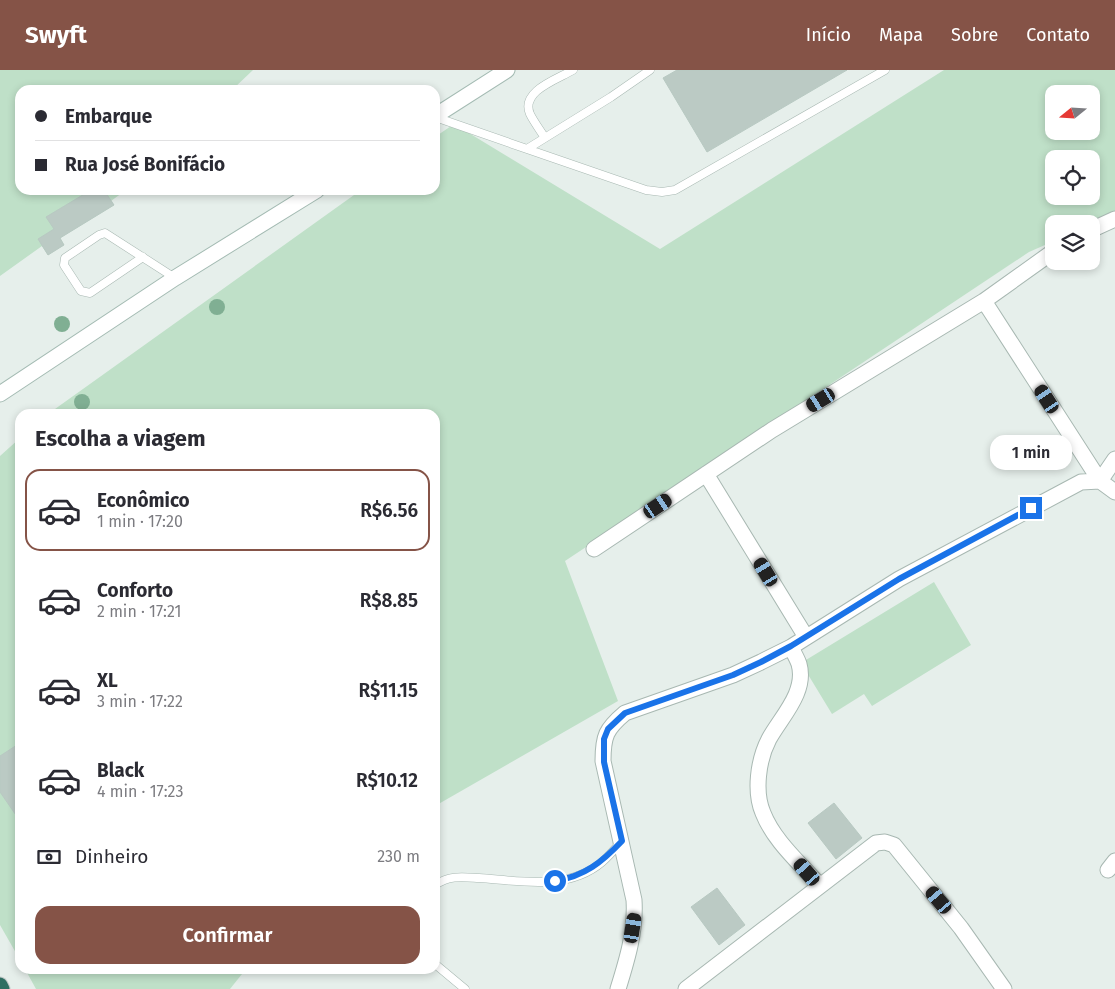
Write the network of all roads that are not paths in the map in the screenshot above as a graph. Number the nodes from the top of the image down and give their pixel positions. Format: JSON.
{"nodes":[{"id":1,"x":507,"y":70,"type":"edge"},
{"id":2,"x":573,"y":70,"type":"edge"},
{"id":3,"x":650,"y":70,"type":"edge"},
{"id":4,"x":885,"y":70,"type":"edge"},
{"id":5,"x":440,"y":114,"type":"edge"},
{"id":6,"x":440,"y":119,"type":"edge"},
{"id":7,"x":545,"y":138,"type":"junction"},
{"id":8,"x":527,"y":149,"type":"junction"},
{"id":9,"x":309,"y":195,"type":"edge"},
{"id":10,"x":1115,"y":219,"type":"edge"},
{"id":11,"x":1100,"y":226,"type":"edge"},
{"id":12,"x":142,"y":257,"type":"junction"},
{"id":13,"x":1045,"y":257,"type":"edge"},
{"id":14,"x":175,"y":278,"type":"junction"},
{"id":15,"x":984,"y":301,"type":"junction"},
{"id":16,"x":0,"y":394,"type":"edge"},
{"id":17,"x":1115,"y":459,"type":"edge"},
{"id":18,"x":706,"y":474,"type":"junction"},
{"id":19,"x":1100,"y":481,"type":"junction"},
{"id":20,"x":1115,"y":492,"type":"edge"},
{"id":21,"x":594,"y":549,"type":"dead end"},
{"id":22,"x":806,"y":637,"type":"junction"},
{"id":23,"x":791,"y":646,"type":"junction"},
{"id":24,"x":622,"y":841,"type":"junction"},
{"id":25,"x":440,"y":883,"type":"edge"},
{"id":26,"x":819,"y":885,"type":"junction"},
{"id":27,"x":440,"y":968,"type":"edge"},
{"id":28,"x":0,"y":985,"type":"edge"},
{"id":29,"x":2,"y":989,"type":"edge"},
{"id":30,"x":465,"y":989,"type":"edge"},
{"id":31,"x":618,"y":989,"type":"edge"},
{"id":32,"x":686,"y":989,"type":"edge"},
{"id":33,"x":1004,"y":989,"type":"edge"}],
"edges":[{"from":1,"to":5,"type":"street"},
{"from":2,"to":7,"type":"lane"},
{"from":3,"to":7,"type":"lane"},
{"from":4,"to":8,"type":"lane"},
{"from":6,"to":8,"type":"lane"},
{"from":7,"to":8,"type":"lane"},
{"from":9,"to":14,"type":"street"},
{"from":10,"to":11,"type":"street"},
{"from":12,"to":12,"type":"lane"},
{"from":12,"to":14,"type":"lane"},
{"from":13,"to":15,"type":"street"},
{"from":14,"to":16,"type":"street"},
{"from":15,"to":18,"type":"street"},
{"from":15,"to":19,"type":"street"},
{"from":17,"to":19,"type":"street"},
{"from":18,"to":21,"type":"street"},
{"from":18,"to":22,"type":"street"},
{"from":19,"to":20,"type":"street"},
{"from":19,"to":22,"type":"street"},
{"from":22,"to":23,"type":"street"},
{"from":23,"to":24,"type":"street"},
{"from":23,"to":26,"type":"street"},
{"from":24,"to":25,"type":"lane"},
{"from":24,"to":31,"type":"street"},
{"from":26,"to":32,"type":"street"},
{"from":26,"to":33,"type":"street"},
{"from":27,"to":30,"type":"lane"},
{"from":28,"to":29,"type":"highway"}]}
